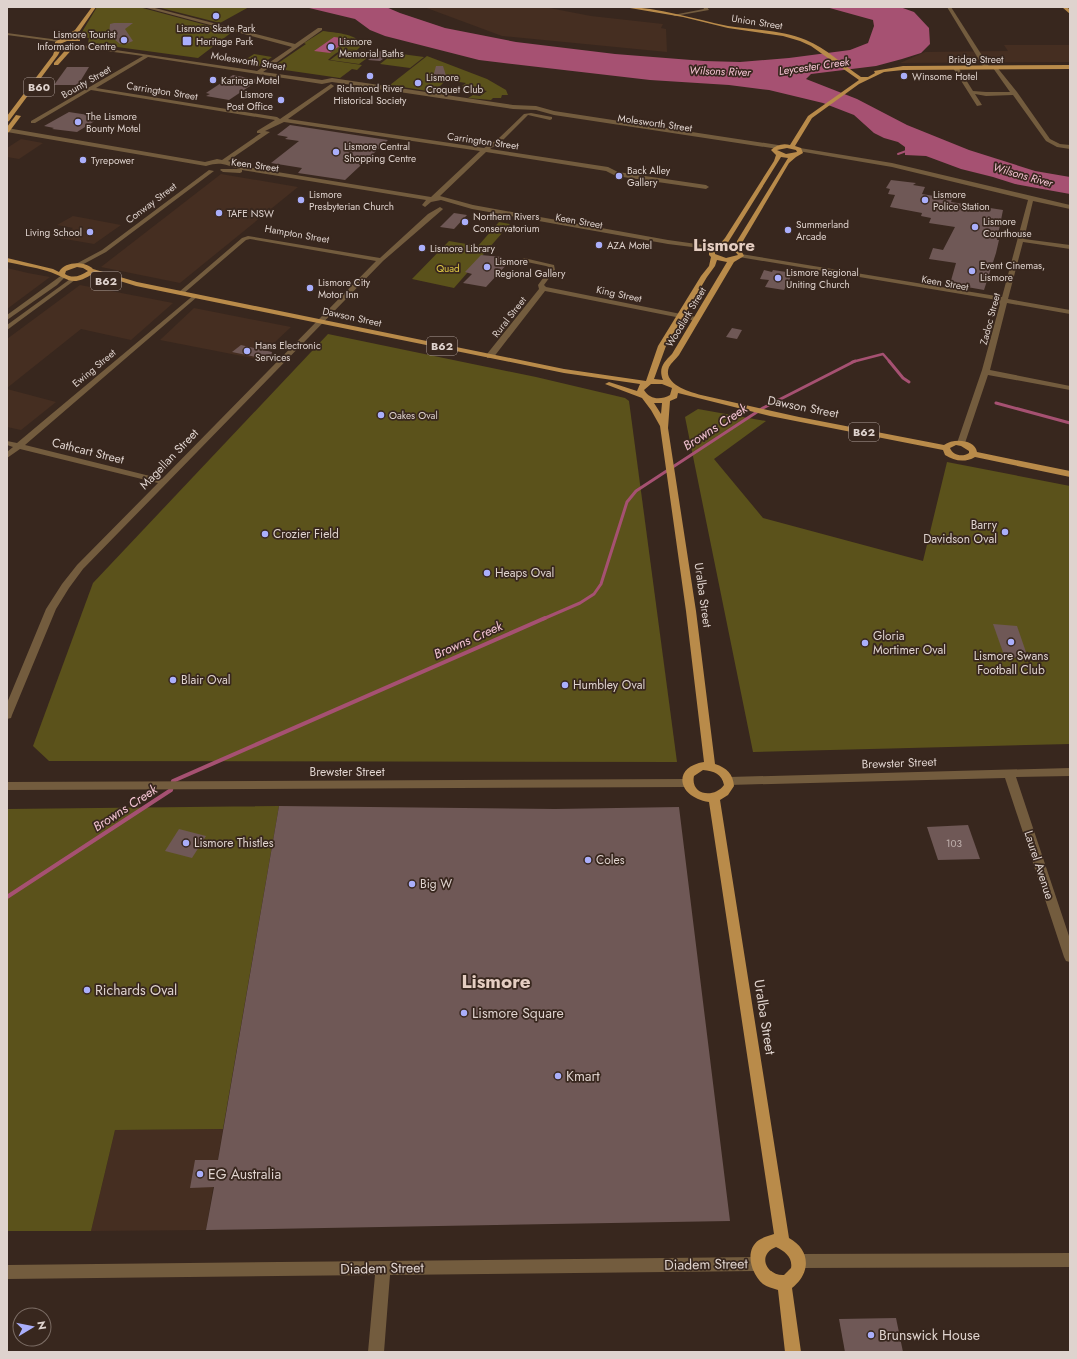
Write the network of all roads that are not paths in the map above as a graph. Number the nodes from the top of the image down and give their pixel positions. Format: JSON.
{"nodes":[{"id":1,"x":94,"y":7,"type":"edge"},
{"id":2,"x":145,"y":7,"type":"edge"},
{"id":3,"x":626,"y":7,"type":"edge"},
{"id":4,"x":705,"y":7,"type":"edge"},
{"id":5,"x":949,"y":7,"type":"edge"},
{"id":6,"x":1064,"y":7,"type":"edge"},
{"id":7,"x":1070,"y":13,"type":"edge"},
{"id":8,"x":675,"y":15,"type":"junction"},
{"id":9,"x":320,"y":29,"type":"dead end"},
{"id":10,"x":77,"y":31,"type":"junction"},
{"id":11,"x":7,"y":34,"type":"edge"},
{"id":12,"x":60,"y":42,"type":"junction"},
{"id":13,"x":76,"y":44,"type":"junction"},
{"id":14,"x":295,"y":46,"type":"junction"},
{"id":15,"x":147,"y":56,"type":"junction"},
{"id":16,"x":956,"y":68,"type":"junction"},
{"id":17,"x":987,"y":68,"type":"junction"},
{"id":18,"x":996,"y":68,"type":"junction"},
{"id":19,"x":1070,"y":68,"type":"edge"},
{"id":20,"x":259,"y":72,"type":"junction"},
{"id":21,"x":861,"y":77,"type":"junction"},
{"id":22,"x":322,"y":83,"type":"junction"},
{"id":23,"x":333,"y":85,"type":"junction"},
{"id":24,"x":92,"y":89,"type":"junction"},
{"id":25,"x":971,"y":92,"type":"junction"},
{"id":26,"x":1015,"y":93,"type":"junction"},
{"id":27,"x":979,"y":106,"type":"dead end"},
{"id":28,"x":541,"y":110,"type":"junction"},
{"id":29,"x":527,"y":113,"type":"junction"},
{"id":30,"x":7,"y":120,"type":"edge"},
{"id":31,"x":280,"y":120,"type":"junction"},
{"id":32,"x":33,"y":122,"type":"dead end"},
{"id":33,"x":7,"y":130,"type":"edge"},
{"id":34,"x":253,"y":140,"type":"junction"},
{"id":35,"x":792,"y":146,"type":"junction"},
{"id":36,"x":1070,"y":147,"type":"edge"},
{"id":37,"x":484,"y":150,"type":"junction"},
{"id":38,"x":800,"y":150,"type":"junction"},
{"id":39,"x":777,"y":151,"type":"junction"},
{"id":40,"x":794,"y":156,"type":"junction"},
{"id":41,"x":227,"y":163,"type":"junction"},
{"id":42,"x":206,"y":164,"type":"junction"},
{"id":43,"x":223,"y":170,"type":"junction"},
{"id":44,"x":211,"y":171,"type":"junction"},
{"id":45,"x":940,"y":177,"type":"junction"},
{"id":46,"x":706,"y":187,"type":"dead end"},
{"id":47,"x":432,"y":199,"type":"junction"},
{"id":48,"x":1031,"y":199,"type":"junction"},
{"id":49,"x":450,"y":202,"type":"junction"},
{"id":50,"x":426,"y":206,"type":"junction"},
{"id":51,"x":1070,"y":206,"type":"edge"},
{"id":52,"x":442,"y":209,"type":"junction"},
{"id":53,"x":1020,"y":240,"type":"junction"},
{"id":54,"x":719,"y":247,"type":"junction"},
{"id":55,"x":1070,"y":247,"type":"edge"},
{"id":56,"x":392,"y":249,"type":"junction"},
{"id":57,"x":104,"y":251,"type":"junction"},
{"id":58,"x":739,"y":253,"type":"junction"},
{"id":59,"x":7,"y":255,"type":"edge"},
{"id":60,"x":713,"y":256,"type":"junction"},
{"id":61,"x":7,"y":260,"type":"edge"},
{"id":62,"x":381,"y":260,"type":"junction"},
{"id":63,"x":524,"y":260,"type":"dead end"},
{"id":64,"x":732,"y":260,"type":"junction"},
{"id":65,"x":73,"y":266,"type":"junction"},
{"id":66,"x":90,"y":269,"type":"junction"},
{"id":67,"x":62,"y":276,"type":"junction"},
{"id":68,"x":75,"y":279,"type":"junction"},
{"id":69,"x":136,"y":284,"type":"junction"},
{"id":70,"x":542,"y":287,"type":"junction"},
{"id":71,"x":180,"y":293,"type":"junction"},
{"id":72,"x":195,"y":296,"type":"junction"},
{"id":73,"x":1005,"y":301,"type":"junction"},
{"id":74,"x":1070,"y":312,"type":"edge"},
{"id":75,"x":680,"y":316,"type":"junction"},
{"id":76,"x":7,"y":318,"type":"edge"},
{"id":77,"x":696,"y":319,"type":"junction"},
{"id":78,"x":320,"y":322,"type":"junction"},
{"id":79,"x":7,"y":328,"type":"edge"},
{"id":80,"x":490,"y":356,"type":"junction"},
{"id":81,"x":564,"y":371,"type":"junction"},
{"id":82,"x":986,"y":372,"type":"junction"},
{"id":83,"x":648,"y":383,"type":"junction"},
{"id":84,"x":672,"y":386,"type":"junction"},
{"id":85,"x":1070,"y":388,"type":"edge"},
{"id":86,"x":644,"y":396,"type":"junction"},
{"id":87,"x":667,"y":399,"type":"junction"},
{"id":88,"x":726,"y":404,"type":"junction"},
{"id":89,"x":664,"y":428,"type":"junction"},
{"id":90,"x":7,"y":443,"type":"edge"},
{"id":91,"x":961,"y":443,"type":"junction"},
{"id":92,"x":18,"y":446,"type":"junction"},
{"id":93,"x":946,"y":448,"type":"junction"},
{"id":94,"x":973,"y":454,"type":"junction"},
{"id":95,"x":7,"y":456,"type":"edge"},
{"id":96,"x":1070,"y":474,"type":"edge"},
{"id":97,"x":164,"y":482,"type":"junction"},
{"id":98,"x":7,"y":715,"type":"edge"},
{"id":99,"x":710,"y":766,"type":"junction"},
{"id":100,"x":1070,"y":772,"type":"edge"},
{"id":101,"x":1008,"y":773,"type":"junction"},
{"id":102,"x":729,"y":781,"type":"junction"},
{"id":103,"x":687,"y":783,"type":"junction"},
{"id":104,"x":7,"y":786,"type":"edge"},
{"id":105,"x":714,"y":798,"type":"junction"},
{"id":106,"x":1070,"y":957,"type":"edge"},
{"id":107,"x":782,"y":1242,"type":"junction"},
{"id":108,"x":1070,"y":1260,"type":"edge"},
{"id":109,"x":799,"y":1262,"type":"junction"},
{"id":110,"x":758,"y":1264,"type":"junction"},
{"id":111,"x":382,"y":1268,"type":"junction"},
{"id":112,"x":7,"y":1272,"type":"edge"},
{"id":113,"x":784,"y":1283,"type":"junction"},
{"id":114,"x":376,"y":1352,"type":"edge"},
{"id":115,"x":793,"y":1352,"type":"edge"}],
"edges":[{"from":1,"to":10,"type":"main road","number":"B60"},
{"from":2,"to":14,"type":"street"},
{"from":3,"to":8,"type":"main road","name":"Union Street"},
{"from":4,"to":8,"type":"street"},
{"from":5,"to":17,"type":"street"},
{"from":6,"to":7,"type":"main road"},
{"from":8,"to":21,"type":"main road","name":"Union Street"},
{"from":9,"to":14,"type":"street"},
{"from":10,"to":12,"type":"main road","number":"B60"},
{"from":10,"to":13,"type":"main road"},
{"from":11,"to":12,"type":"street"},
{"from":12,"to":13,"type":"main road"},
{"from":12,"to":13,"type":"main road"},
{"from":12,"to":30,"type":"main road","number":"B60"},
{"from":13,"to":15,"type":"street","name":"Molesworth Street"},
{"from":13,"to":33,"type":"main road","number":"B60"},
{"from":14,"to":20,"type":"street"},
{"from":15,"to":20,"type":"street","name":"Molesworth Street"},
{"from":15,"to":24,"type":"street","name":"Bounty Street"},
{"from":16,"to":17,"type":"main road","name":"Bridge Street"},
{"from":16,"to":21,"type":"main road","name":"Bridge Street"},
{"from":16,"to":25,"type":"street"},
{"from":17,"to":18,"type":"main road","name":"Bridge Street"},
{"from":18,"to":19,"type":"main road","name":"Bridge Street"},
{"from":18,"to":26,"type":"street"},
{"from":20,"to":22,"type":"street","name":"Molesworth Street"},
{"from":21,"to":35,"type":"main road","name":"Bridge Street"},
{"from":22,"to":23,"type":"street","name":"Molesworth Street"},
{"from":22,"to":31,"type":"street"},
{"from":23,"to":29,"type":"street","name":"Molesworth Street"},
{"from":23,"to":31,"type":"street"},
{"from":24,"to":31,"type":"street","name":"Carrington Street"},
{"from":24,"to":32,"type":"street","name":"Bounty Street"},
{"from":25,"to":26,"type":"street"},
{"from":25,"to":27,"type":"street"},
{"from":26,"to":36,"type":"street"},
{"from":28,"to":29,"type":"street","name":"Molesworth Street"},
{"from":28,"to":29,"type":"street"},
{"from":28,"to":39,"type":"street","name":"Molesworth Street"},
{"from":29,"to":37,"type":"street"},
{"from":29,"to":39,"type":"street","name":"Molesworth Street"},
{"from":31,"to":34,"type":"street"},
{"from":31,"to":34,"type":"street"},
{"from":31,"to":37,"type":"street","name":"Carrington Street"},
{"from":33,"to":42,"type":"street"},
{"from":34,"to":41,"type":"street"},
{"from":35,"to":38,"type":"main road"},
{"from":35,"to":39,"type":"main road"},
{"from":37,"to":46,"type":"street","name":"Carrington Street"},
{"from":37,"to":47,"type":"street"},
{"from":38,"to":40,"type":"main road"},
{"from":38,"to":45,"type":"street"},
{"from":39,"to":40,"type":"main road"},
{"from":39,"to":54,"type":"main road"},
{"from":40,"to":45,"type":"street"},
{"from":40,"to":58,"type":"main road"},
{"from":41,"to":42,"type":"street"},
{"from":41,"to":43,"type":"street"},
{"from":41,"to":47,"type":"street","name":"Keen Street"},
{"from":42,"to":44,"type":"street"},
{"from":43,"to":44,"type":"street","name":"Keen Street"},
{"from":43,"to":50,"type":"street","name":"Keen Street"},
{"from":44,"to":57,"type":"street","name":"Conway Street"},
{"from":45,"to":48,"type":"street"},
{"from":47,"to":49,"type":"street","name":"Keen Street"},
{"from":47,"to":50,"type":"street","name":"Magellan Street"},
{"from":48,"to":51,"type":"street"},
{"from":48,"to":53,"type":"street","name":"Zadoc Street"},
{"from":49,"to":52,"type":"street","name":"Magellan Street"},
{"from":49,"to":54,"type":"street","name":"Keen Street"},
{"from":50,"to":52,"type":"street","name":"Keen Street"},
{"from":50,"to":56,"type":"street","name":"Magellan Street"},
{"from":52,"to":56,"type":"street","name":"Magellan Street"},
{"from":52,"to":60,"type":"street","name":"Keen Street"},
{"from":53,"to":55,"type":"street"},
{"from":53,"to":73,"type":"street","name":"Zadoc Street"},
{"from":54,"to":58,"type":"main road"},
{"from":54,"to":60,"type":"main road","name":"Woodlark Street"},
{"from":56,"to":62,"type":"street","name":"Magellan Street"},
{"from":57,"to":65,"type":"street","name":"Conway Street"},
{"from":57,"to":66,"type":"street","name":"Conway Street"},
{"from":58,"to":64,"type":"main road"},
{"from":58,"to":73,"type":"street","name":"Keen Street"},
{"from":59,"to":65,"type":"main road","number":"B62"},
{"from":60,"to":64,"type":"main road"},
{"from":60,"to":75,"type":"main road","name":"Woodlark Street"},
{"from":61,"to":67,"type":"main road","number":"B62"},
{"from":62,"to":71,"type":"street","name":"Hampton Street"},
{"from":62,"to":78,"type":"street","name":"Magellan Street"},
{"from":63,"to":70,"type":"street","name":"Rural Street"},
{"from":64,"to":77,"type":"main road","name":"Woodlark Street"},
{"from":65,"to":66,"type":"main road","number":"B62"},
{"from":65,"to":67,"type":"main road"},
{"from":66,"to":68,"type":"main road","number":"B62"},
{"from":66,"to":69,"type":"main road","name":"Dawson Street","number":"B62"},
{"from":67,"to":68,"type":"main road","number":"B62"},
{"from":67,"to":76,"type":"street"},
{"from":68,"to":69,"type":"main road","name":"Dawson Street","number":"B62"},
{"from":68,"to":79,"type":"street"},
{"from":69,"to":71,"type":"main road","name":"Dawson Street","number":"B62"},
{"from":70,"to":75,"type":"street","name":"King Street"},
{"from":70,"to":80,"type":"street","name":"Rural Street"},
{"from":71,"to":72,"type":"main road","name":"Dawson Street","number":"B62"},
{"from":72,"to":78,"type":"main road","name":"Dawson Street","number":"B62"},
{"from":72,"to":92,"type":"street","name":"Ewing Street"},
{"from":73,"to":74,"type":"street","name":"Keen Street"},
{"from":73,"to":82,"type":"street","name":"Zadoc Street"},
{"from":75,"to":77,"type":"street","name":"King Street"},
{"from":75,"to":83,"type":"main road","name":"Woodlark Street"},
{"from":77,"to":84,"type":"main road","name":"Woodlark Street"},
{"from":78,"to":80,"type":"main road","name":"Dawson Street","number":"B62"},
{"from":78,"to":97,"type":"street","name":"Magellan Street"},
{"from":80,"to":81,"type":"main road","name":"Dawson Street","number":"B62"},
{"from":81,"to":83,"type":"main road","name":"Dawson Street","number":"B62"},
{"from":81,"to":86,"type":"main road","name":"Dawson Street","number":"B62"},
{"from":82,"to":85,"type":"street"},
{"from":82,"to":91,"type":"street","name":"Zadoc Street"},
{"from":83,"to":84,"type":"main road","number":"B62"},
{"from":83,"to":86,"type":"main road","name":"Woodlark Street"},
{"from":84,"to":87,"type":"main road"},
{"from":84,"to":88,"type":"main road","name":"Dawson Street","number":"B62"},
{"from":86,"to":87,"type":"main road","number":"B62"},
{"from":86,"to":89,"type":"main road","name":"Uralba Street"},
{"from":87,"to":88,"type":"main road","name":"Dawson Street","number":"B62"},
{"from":87,"to":89,"type":"main road","name":"Uralba Street"},
{"from":88,"to":93,"type":"main road","name":"Dawson Street","number":"B62"},
{"from":89,"to":99,"type":"main road","name":"Uralba Street"},
{"from":90,"to":92,"type":"street","name":"Cathcart Street"},
{"from":91,"to":93,"type":"main road","number":"B62"},
{"from":91,"to":94,"type":"main road"},
{"from":92,"to":95,"type":"street","name":"Ewing Street"},
{"from":92,"to":97,"type":"street","name":"Cathcart Street"},
{"from":93,"to":94,"type":"main road","number":"B62"},
{"from":94,"to":96,"type":"main road","number":"B62"},
{"from":97,"to":98,"type":"street","name":"Magellan Street"},
{"from":99,"to":102,"type":"main road"},
{"from":99,"to":103,"type":"main road"},
{"from":100,"to":101,"type":"street","name":"Brewster Street"},
{"from":101,"to":102,"type":"street","name":"Brewster Street"},
{"from":101,"to":106,"type":"street","name":"Laurel Avenue"},
{"from":102,"to":105,"type":"main road"},
{"from":103,"to":104,"type":"street","name":"Brewster Street"},
{"from":103,"to":105,"type":"main road"},
{"from":105,"to":107,"type":"main road","name":"Uralba Street"},
{"from":107,"to":109,"type":"main road"},
{"from":107,"to":110,"type":"main road"},
{"from":108,"to":109,"type":"street"},
{"from":109,"to":113,"type":"main road"},
{"from":110,"to":111,"type":"street","name":"Diadem Street"},
{"from":110,"to":113,"type":"main road"},
{"from":111,"to":112,"type":"street","name":"Diadem Street"},
{"from":111,"to":114,"type":"street"},
{"from":113,"to":115,"type":"main road"}]}
